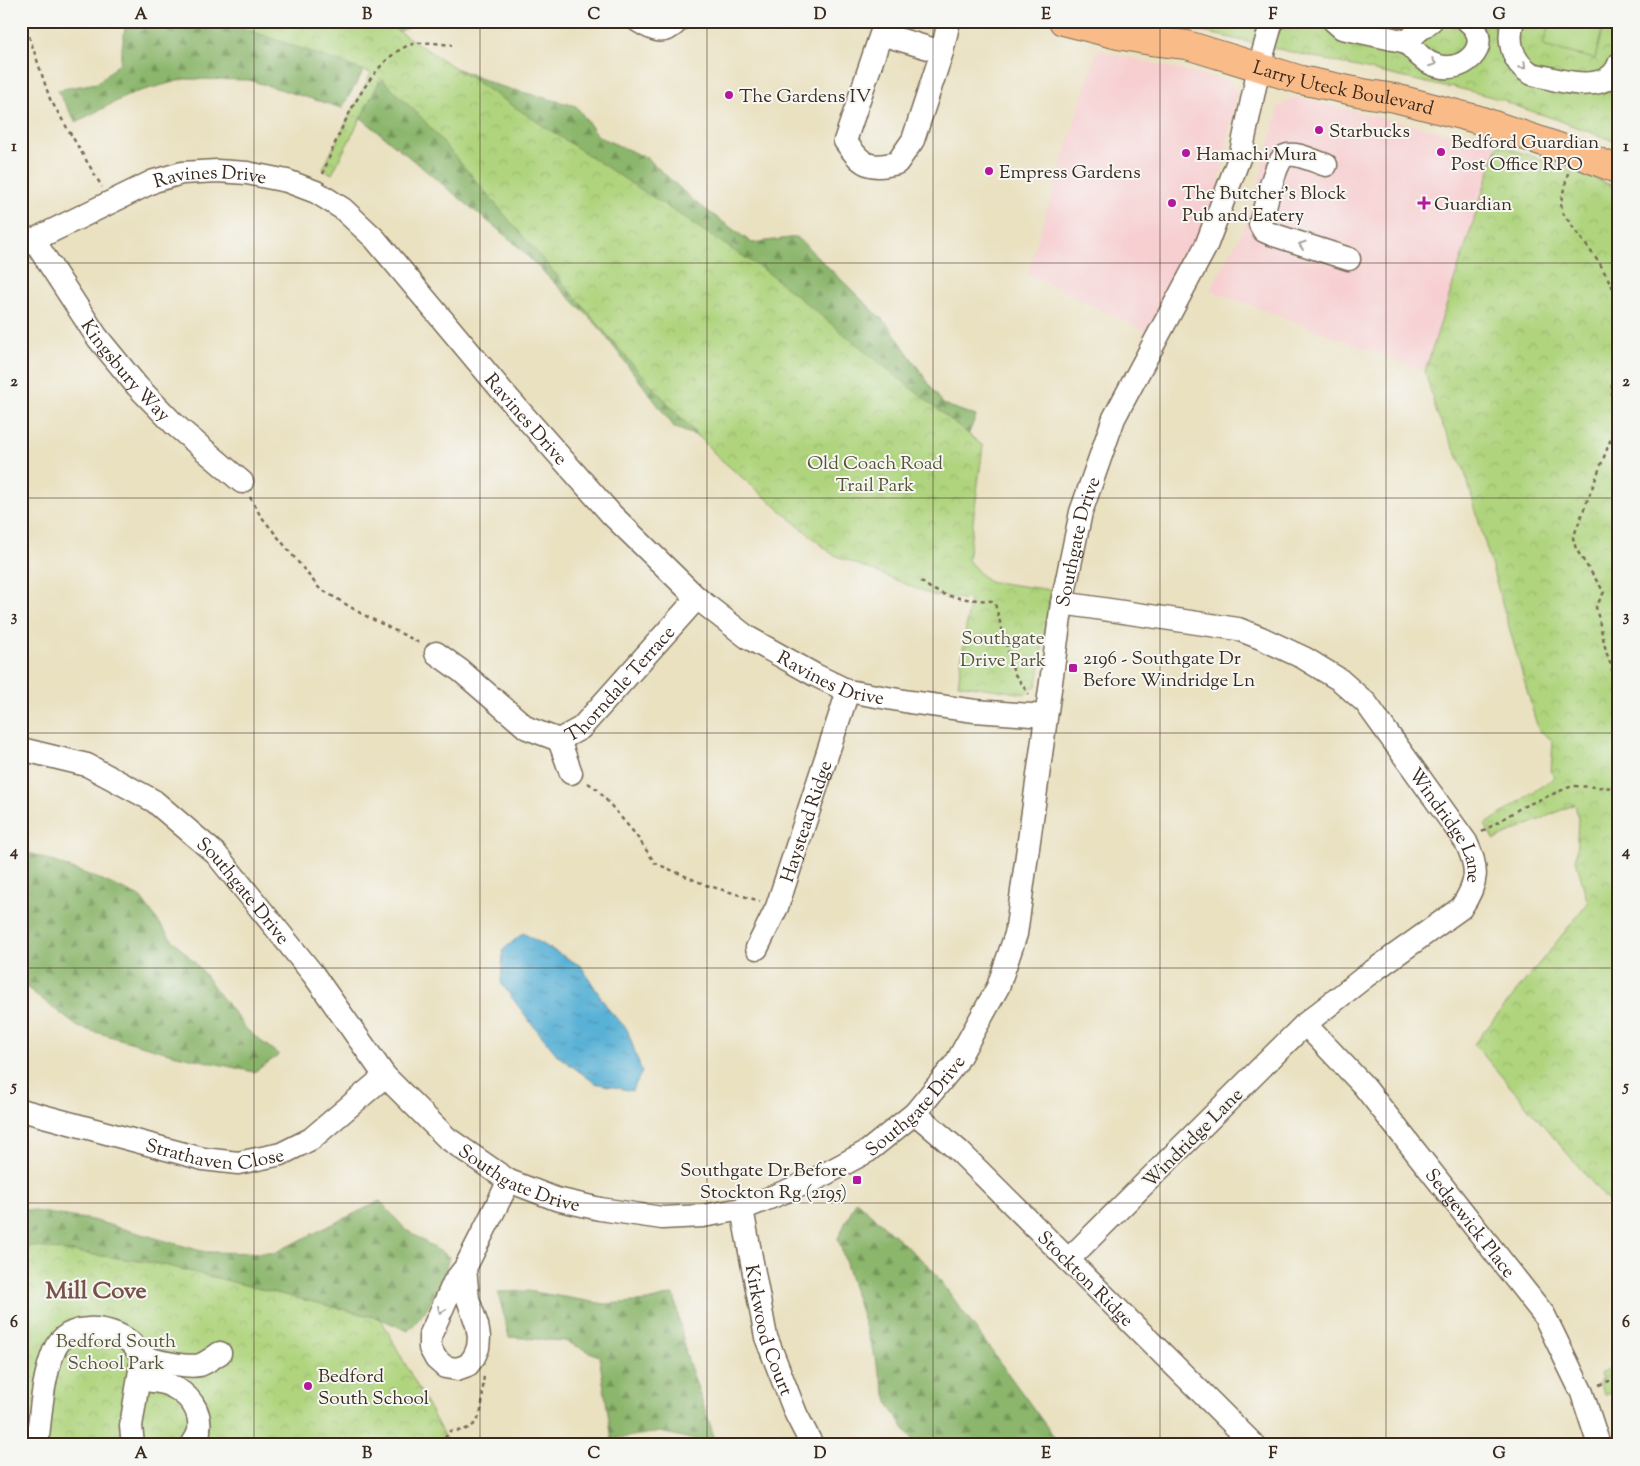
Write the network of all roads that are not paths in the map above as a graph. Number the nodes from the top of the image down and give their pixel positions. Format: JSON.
{"nodes":[{"id":1,"x":638,"y":21,"type":"edge"},
{"id":2,"x":678,"y":21,"type":"edge"},
{"id":3,"x":949,"y":21,"type":"edge"},
{"id":4,"x":1063,"y":21,"type":"edge"},
{"id":5,"x":1272,"y":21,"type":"edge"},
{"id":6,"x":1334,"y":21,"type":"edge"},
{"id":7,"x":1431,"y":21,"type":"edge"},
{"id":8,"x":1468,"y":21,"type":"edge"},
{"id":9,"x":1513,"y":21,"type":"edge"},
{"id":10,"x":1407,"y":42,"type":"junction"},
{"id":11,"x":942,"y":52,"type":"junction"},
{"id":12,"x":1259,"y":67,"type":"junction"},
{"id":13,"x":1618,"y":69,"type":"edge"},
{"id":14,"x":1326,"y":165,"type":"dead end"},
{"id":15,"x":1619,"y":170,"type":"edge"},
{"id":16,"x":27,"y":242,"type":"edge"},
{"id":17,"x":1349,"y":259,"type":"dead end"},
{"id":18,"x":242,"y":482,"type":"road end"},
{"id":19,"x":696,"y":598,"type":"junction"},
{"id":20,"x":1062,"y":603,"type":"junction"},
{"id":21,"x":436,"y":653,"type":"road end"},
{"id":22,"x":848,"y":691,"type":"junction"},
{"id":23,"x":1045,"y":716,"type":"junction"},
{"id":24,"x":559,"y":740,"type":"junction"},
{"id":25,"x":21,"y":749,"type":"edge"},
{"id":26,"x":571,"y":773,"type":"road end"},
{"id":27,"x":757,"y":948,"type":"dead end"},
{"id":28,"x":1305,"y":1024,"type":"junction"},
{"id":29,"x":385,"y":1076,"type":"junction"},
{"id":30,"x":21,"y":1110,"type":"edge"},
{"id":31,"x":915,"y":1113,"type":"junction"},
{"id":32,"x":509,"y":1180,"type":"junction"},
{"id":33,"x":742,"y":1209,"type":"junction"},
{"id":34,"x":1068,"y":1260,"type":"junction"},
{"id":35,"x":465,"y":1268,"type":"dead end"},
{"id":36,"x":220,"y":1354,"type":"dead end"},
{"id":37,"x":143,"y":1356,"type":"junction"},
{"id":38,"x":138,"y":1379,"type":"junction"},
{"id":39,"x":37,"y":1445,"type":"edge"},
{"id":40,"x":133,"y":1445,"type":"edge"},
{"id":41,"x":192,"y":1445,"type":"edge"},
{"id":42,"x":812,"y":1445,"type":"edge"},
{"id":43,"x":1254,"y":1445,"type":"edge"},
{"id":44,"x":1599,"y":1445,"type":"edge"}],
"edges":[{"from":1,"to":2,"type":"street"},
{"from":3,"to":11,"type":"street"},
{"from":4,"to":12,"type":"main road","name":"Larry Uteck Boulevard"},
{"from":5,"to":12,"type":"street","name":"Southgate Drive"},
{"from":6,"to":10,"type":"street"},
{"from":7,"to":10,"type":"street"},
{"from":10,"to":8,"type":"street","one_way":true},
{"from":9,"to":13,"type":"street","one_way":true},
{"from":11,"to":11,"type":"street"},
{"from":12,"to":15,"type":"main road","name":"Larry Uteck Boulevard"},
{"from":12,"to":20,"type":"street","name":"Southgate Drive"},
{"from":17,"to":14,"type":"street","one_way":true},
{"from":16,"to":18,"type":"street","name":"Kingsbury Way"},
{"from":16,"to":19,"type":"street","name":"Ravines Drive"},
{"from":19,"to":22,"type":"street","name":"Ravines Drive"},
{"from":19,"to":24,"type":"street","name":"Thorndale Terrace"},
{"from":20,"to":23,"type":"street","name":"Southgate Drive"},
{"from":20,"to":28,"type":"street","name":"Windridge Lane"},
{"from":21,"to":24,"type":"street","name":"Thorndale Terrace"},
{"from":22,"to":23,"type":"street","name":"Ravines Drive"},
{"from":22,"to":27,"type":"street","name":"Haystead Ridge"},
{"from":23,"to":31,"type":"street","name":"Southgate Drive"},
{"from":24,"to":26,"type":"street"},
{"from":25,"to":29,"type":"street","name":"Southgate Drive"},
{"from":28,"to":34,"type":"street","name":"Windridge Lane"},
{"from":28,"to":44,"type":"street","name":"Sedgewick Place"},
{"from":29,"to":30,"type":"street","name":"Strathaven Close"},
{"from":29,"to":32,"type":"street","name":"Southgate Drive"},
{"from":31,"to":33,"type":"street","name":"Southgate Drive"},
{"from":31,"to":34,"type":"street","name":"Stockton Ridge"},
{"from":32,"to":33,"type":"street","name":"Southgate Drive"},
{"from":32,"to":35,"type":"street"},
{"from":33,"to":42,"type":"street","name":"Kirkwood Court"},
{"from":34,"to":43,"type":"street","name":"Stockton Ridge"},
{"from":36,"to":37,"type":"street"},
{"from":37,"to":38,"type":"street"},
{"from":37,"to":39,"type":"street"},
{"from":38,"to":40,"type":"street"},
{"from":38,"to":41,"type":"street"}]}
